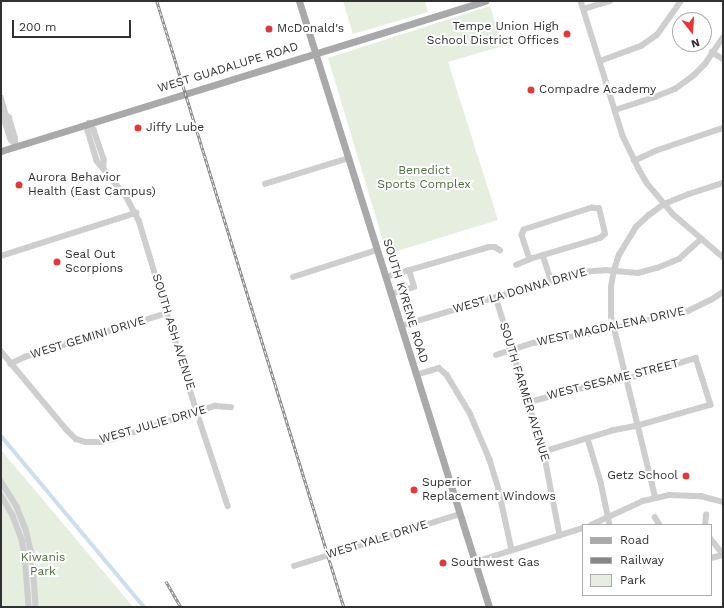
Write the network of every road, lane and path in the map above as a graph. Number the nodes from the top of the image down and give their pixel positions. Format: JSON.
{"nodes":[{"id":1,"x":300,"y":1,"type":"edge"},
{"id":2,"x":485,"y":1,"type":"edge"},
{"id":3,"x":582,"y":1,"type":"edge"},
{"id":4,"x":610,"y":1,"type":"edge"},
{"id":5,"x":681,"y":1,"type":"edge"},
{"id":6,"x":584,"y":9,"type":"junction"},
{"id":7,"x":723,"y":37,"type":"edge"},
{"id":8,"x":315,"y":52,"type":"junction"},
{"id":9,"x":712,"y":52,"type":"junction"},
{"id":10,"x":723,"y":59,"type":"edge"},
{"id":11,"x":600,"y":61,"type":"junction"},
{"id":12,"x":1,"y":97,"type":"edge"},
{"id":13,"x":615,"y":110,"type":"junction"},
{"id":14,"x":89,"y":123,"type":"junction"},
{"id":15,"x":723,"y":128,"type":"edge"},
{"id":16,"x":16,"y":146,"type":"junction"},
{"id":17,"x":1,"y":151,"type":"edge"},
{"id":18,"x":349,"y":158,"type":"junction"},
{"id":19,"x":634,"y":161,"type":"junction"},
{"id":20,"x":723,"y":183,"type":"edge"},
{"id":21,"x":265,"y":184,"type":"dead end"},
{"id":22,"x":664,"y":204,"type":"junction"},
{"id":23,"x":136,"y":213,"type":"junction"},
{"id":24,"x":701,"y":239,"type":"junction"},
{"id":25,"x":723,"y":248,"type":"edge"},
{"id":26,"x":378,"y":250,"type":"junction"},
{"id":27,"x":500,"y":250,"type":"dead end"},
{"id":28,"x":543,"y":255,"type":"junction"},
{"id":29,"x":721,"y":255,"type":"edge"},
{"id":30,"x":1,"y":256,"type":"edge"},
{"id":31,"x":530,"y":259,"type":"junction"},
{"id":32,"x":516,"y":265,"type":"dead end"},
{"id":33,"x":614,"y":270,"type":"junction"},
{"id":34,"x":409,"y":271,"type":"junction"},
{"id":35,"x":293,"y":277,"type":"dead end"},
{"id":36,"x":386,"y":278,"type":"junction"},
{"id":37,"x":551,"y":280,"type":"junction"},
{"id":38,"x":723,"y":292,"type":"edge"},
{"id":39,"x":391,"y":294,"type":"junction"},
{"id":40,"x":496,"y":297,"type":"junction"},
{"id":41,"x":167,"y":313,"type":"junction"},
{"id":42,"x":401,"y":326,"type":"junction"},
{"id":43,"x":614,"y":329,"type":"junction"},
{"id":44,"x":512,"y":350,"type":"junction"},
{"id":45,"x":1,"y":351,"type":"edge"},
{"id":46,"x":496,"y":355,"type":"dead end"},
{"id":47,"x":10,"y":364,"type":"junction"},
{"id":48,"x":416,"y":375,"type":"junction"},
{"id":49,"x":627,"y":379,"type":"junction"},
{"id":50,"x":529,"y":402,"type":"junction"},
{"id":51,"x":231,"y":407,"type":"dead end"},
{"id":52,"x":197,"y":412,"type":"junction"},
{"id":53,"x":638,"y":426,"type":"junction"},
{"id":54,"x":588,"y":439,"type":"junction"},
{"id":55,"x":544,"y":452,"type":"junction"},
{"id":56,"x":1,"y":481,"type":"edge"},
{"id":57,"x":1,"y":495,"type":"edge"},
{"id":58,"x":655,"y":498,"type":"junction"},
{"id":59,"x":723,"y":502,"type":"edge"},
{"id":60,"x":228,"y":506,"type":"dead end"},
{"id":61,"x":460,"y":514,"type":"junction"},
{"id":62,"x":706,"y":515,"type":"dead end"},
{"id":63,"x":656,"y":517,"type":"dead end"},
{"id":64,"x":608,"y":518,"type":"junction"},
{"id":65,"x":593,"y":524,"type":"edge"},
{"id":66,"x":610,"y":524,"type":"edge"},
{"id":67,"x":660,"y":524,"type":"edge"},
{"id":68,"x":705,"y":524,"type":"edge"},
{"id":69,"x":582,"y":528,"type":"edge"},
{"id":70,"x":560,"y":536,"type":"junction"},
{"id":71,"x":712,"y":540,"type":"edge"},
{"id":72,"x":512,"y":550,"type":"junction"},
{"id":73,"x":723,"y":554,"type":"edge"},
{"id":74,"x":712,"y":558,"type":"edge"},
{"id":75,"x":475,"y":562,"type":"junction"},
{"id":76,"x":294,"y":566,"type":"dead end"},
{"id":77,"x":29,"y":607,"type":"edge"},
{"id":78,"x":36,"y":607,"type":"edge"},
{"id":79,"x":489,"y":607,"type":"edge"}],
"edges":[{"from":1,"to":8,"type":"main road","name":"SOUTH KYRENE ROAD"},
{"from":2,"to":8,"type":"main road","name":"WEST GUADALUPE ROAD"},
{"from":3,"to":6,"type":"street"},
{"from":4,"to":6,"type":"street"},
{"from":5,"to":11,"type":"street"},
{"from":6,"to":11,"type":"street"},
{"from":7,"to":9,"type":"street"},
{"from":8,"to":14,"type":"main road","name":"WEST GUADALUPE ROAD"},
{"from":8,"to":18,"type":"main road","name":"SOUTH KYRENE ROAD"},
{"from":9,"to":10,"type":"street"},
{"from":9,"to":13,"type":"street"},
{"from":11,"to":13,"type":"street"},
{"from":12,"to":16,"type":"street"},
{"from":13,"to":19,"type":"street"},
{"from":14,"to":16,"type":"main road","name":"WEST GUADALUPE ROAD"},
{"from":14,"to":23,"type":"street","name":"SOUTH ASH AVENUE"},
{"from":15,"to":19,"type":"street"},
{"from":16,"to":17,"type":"main road","name":"WEST GUADALUPE ROAD"},
{"from":18,"to":21,"type":"street"},
{"from":18,"to":26,"type":"main road","name":"SOUTH KYRENE ROAD"},
{"from":19,"to":22,"type":"street"},
{"from":20,"to":22,"type":"street"},
{"from":22,"to":24,"type":"street"},
{"from":22,"to":33,"type":"street"},
{"from":23,"to":30,"type":"street"},
{"from":23,"to":41,"type":"street","name":"SOUTH ASH AVENUE"},
{"from":24,"to":29,"type":"street"},
{"from":24,"to":33,"type":"street","name":"WEST LA DONNA DRIVE"},
{"from":25,"to":29,"type":"street"},
{"from":26,"to":35,"type":"street"},
{"from":26,"to":36,"type":"main road","name":"SOUTH KYRENE ROAD"},
{"from":27,"to":34,"type":"street"},
{"from":28,"to":31,"type":"street"},
{"from":28,"to":31,"type":"street"},
{"from":28,"to":37,"type":"street"},
{"from":31,"to":32,"type":"street"},
{"from":33,"to":37,"type":"street","name":"WEST LA DONNA DRIVE"},
{"from":33,"to":43,"type":"street"},
{"from":34,"to":36,"type":"street"},
{"from":34,"to":39,"type":"street"},
{"from":36,"to":39,"type":"main road","name":"SOUTH KYRENE ROAD"},
{"from":37,"to":40,"type":"street","name":"WEST LA DONNA DRIVE"},
{"from":38,"to":43,"type":"street","name":"WEST MAGDALENA DRIVE"},
{"from":39,"to":42,"type":"main road","name":"SOUTH KYRENE ROAD"},
{"from":40,"to":42,"type":"street","name":"WEST LA DONNA DRIVE"},
{"from":40,"to":44,"type":"street","name":"SOUTH FARMER AVENUE"},
{"from":41,"to":47,"type":"street","name":"WEST GEMINI DRIVE"},
{"from":41,"to":52,"type":"street","name":"SOUTH ASH AVENUE"},
{"from":42,"to":48,"type":"main road","name":"SOUTH KYRENE ROAD"},
{"from":43,"to":44,"type":"street","name":"WEST MAGDALENA DRIVE"},
{"from":43,"to":49,"type":"street"},
{"from":44,"to":46,"type":"street","name":"WEST MAGDALENA DRIVE"},
{"from":44,"to":50,"type":"street","name":"SOUTH FARMER AVENUE"},
{"from":45,"to":47,"type":"street"},
{"from":47,"to":52,"type":"street","name":"WEST JULIE DRIVE"},
{"from":48,"to":61,"type":"main road","name":"SOUTH KYRENE ROAD"},
{"from":48,"to":72,"type":"street"},
{"from":49,"to":50,"type":"street","name":"WEST SESAME STREET"},
{"from":49,"to":53,"type":"street"},
{"from":49,"to":53,"type":"street","name":"WEST SESAME STREET"},
{"from":50,"to":55,"type":"street","name":"SOUTH FARMER AVENUE"},
{"from":51,"to":52,"type":"street","name":"WEST JULIE DRIVE"},
{"from":52,"to":60,"type":"street","name":"SOUTH ASH AVENUE"},
{"from":53,"to":54,"type":"street"},
{"from":53,"to":58,"type":"street"},
{"from":54,"to":55,"type":"street"},
{"from":54,"to":64,"type":"street"},
{"from":55,"to":70,"type":"street","name":"SOUTH FARMER AVENUE"},
{"from":56,"to":78,"type":"street"},
{"from":57,"to":77,"type":"street"},
{"from":58,"to":59,"type":"street"},
{"from":58,"to":64,"type":"street"},
{"from":61,"to":75,"type":"main road","name":"SOUTH KYRENE ROAD"},
{"from":61,"to":76,"type":"street","name":"WEST YALE DRIVE"},
{"from":62,"to":68,"type":"street"},
{"from":63,"to":67,"type":"street"},
{"from":64,"to":65,"type":"street"},
{"from":64,"to":66,"type":"street"},
{"from":69,"to":70,"type":"street"},
{"from":70,"to":72,"type":"street"},
{"from":71,"to":73,"type":"street"},
{"from":72,"to":75,"type":"street"},
{"from":73,"to":74,"type":"street"},
{"from":75,"to":79,"type":"main road","name":"SOUTH KYRENE ROAD"}]}
